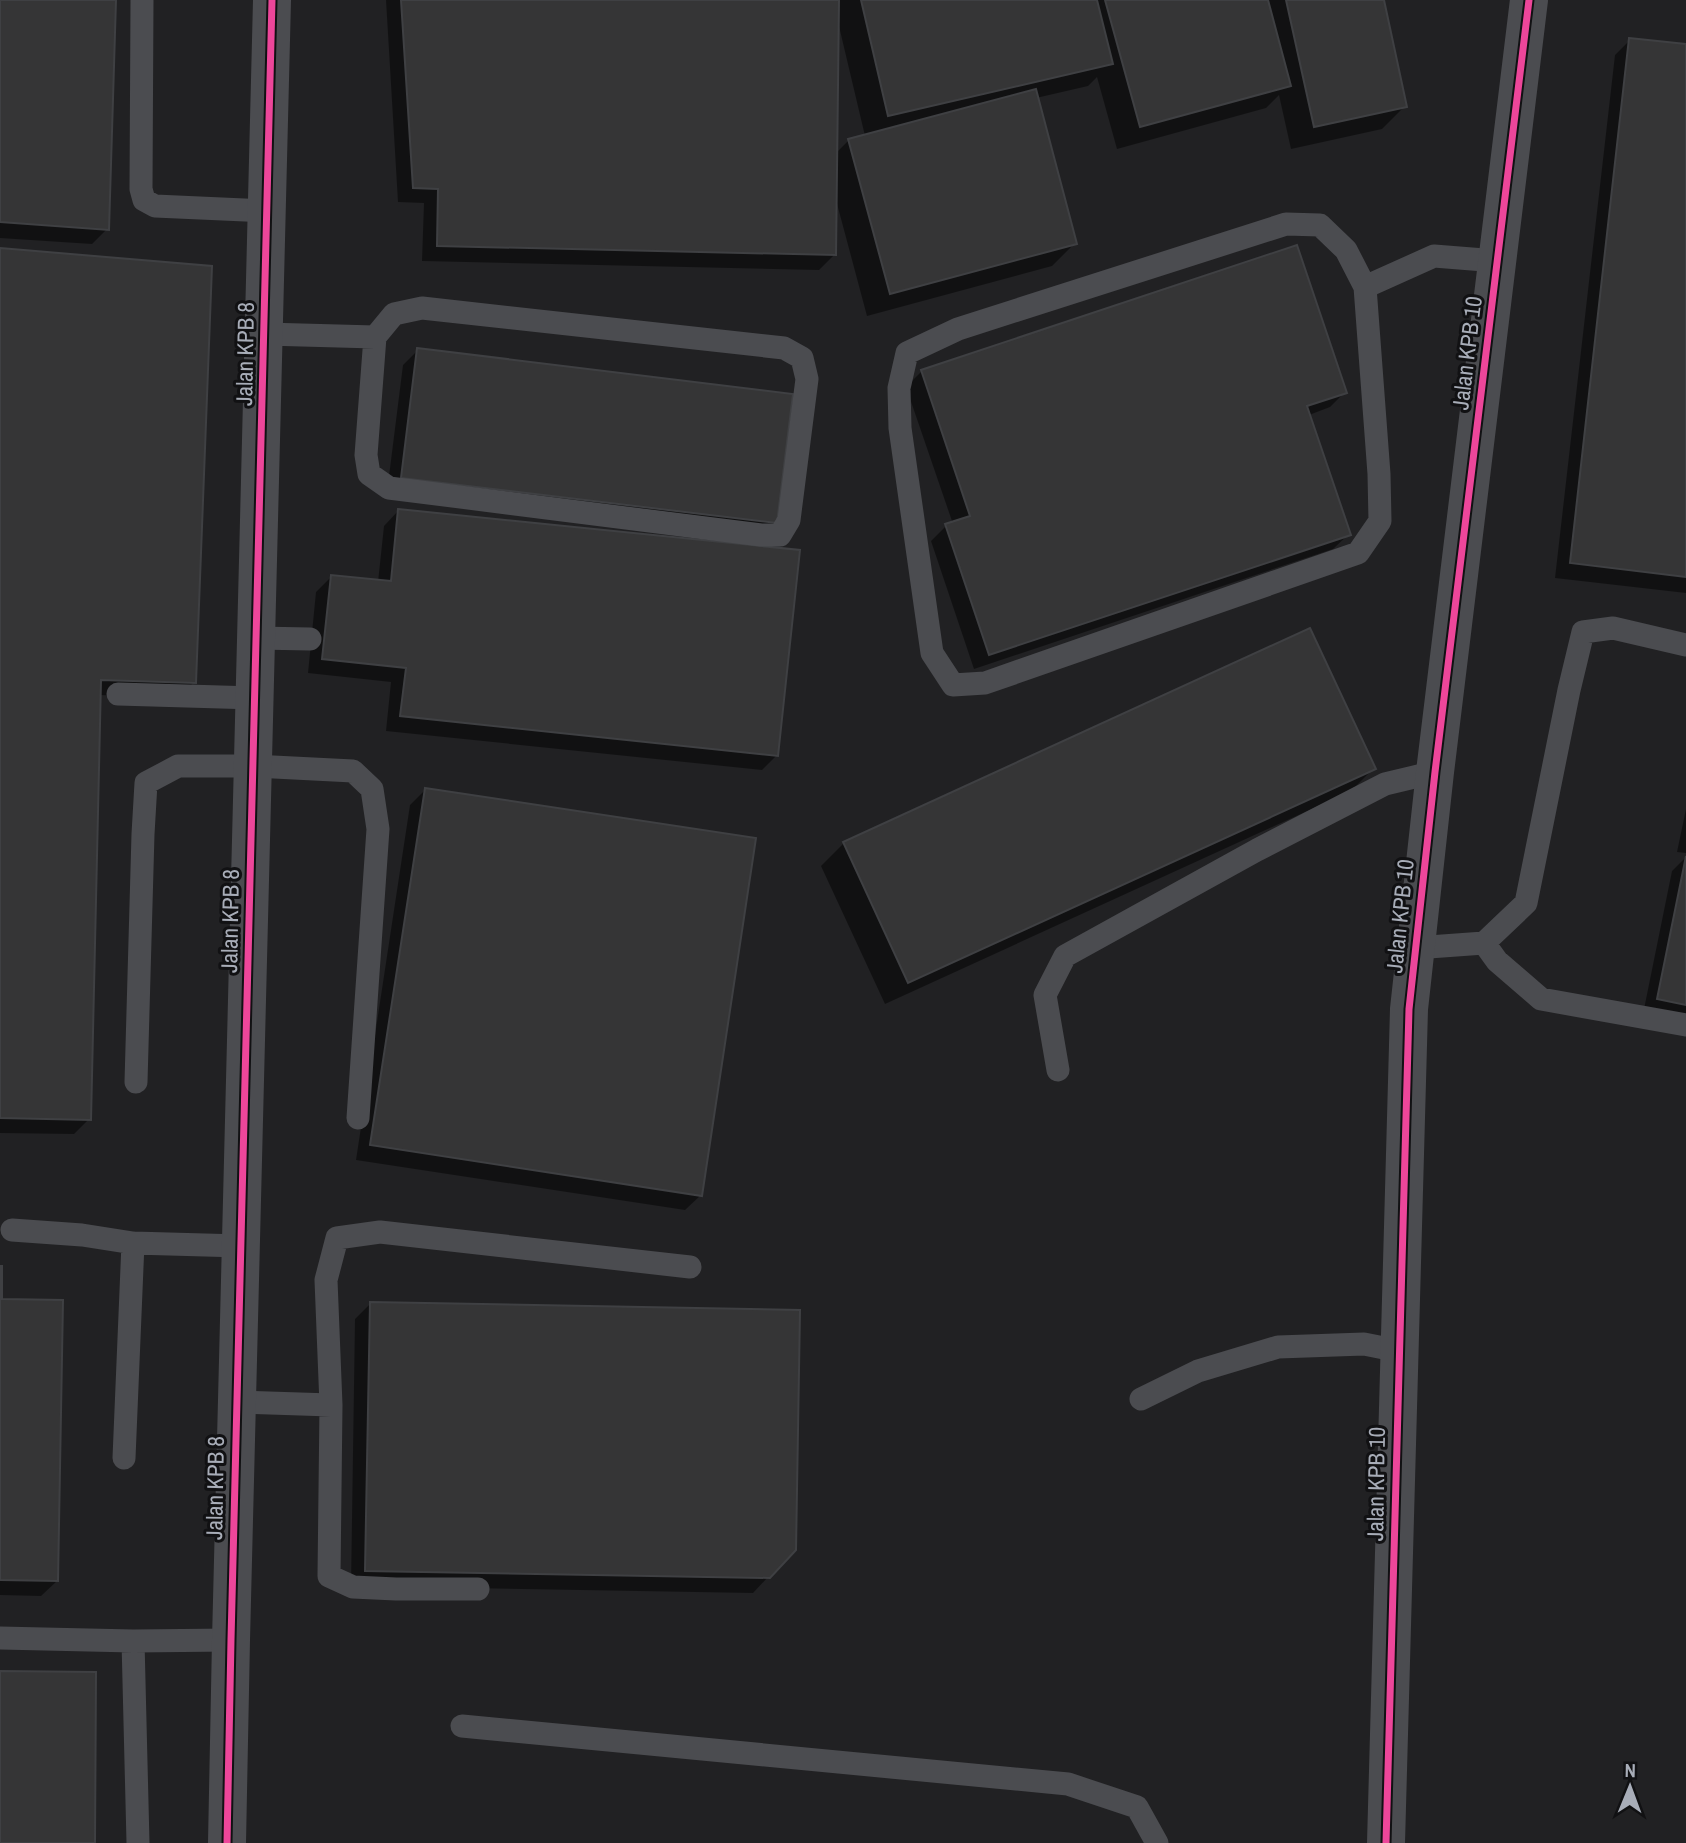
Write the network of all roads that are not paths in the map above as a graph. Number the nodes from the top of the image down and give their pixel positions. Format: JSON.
{"nodes":[{"id":1,"x":142,"y":0,"type":"edge"},
{"id":2,"x":272,"y":0,"type":"edge"},
{"id":3,"x":1529,"y":0,"type":"edge"},
{"id":4,"x":267,"y":211,"type":"junction"},
{"id":5,"x":1497,"y":261,"type":"junction"},
{"id":6,"x":1366,"y":287,"type":"junction"},
{"id":7,"x":265,"y":334,"type":"junction"},
{"id":8,"x":375,"y":337,"type":"junction"},
{"id":9,"x":257,"y":638,"type":"junction"},
{"id":10,"x":310,"y":639,"type":"dead end"},
{"id":11,"x":1686,"y":645,"type":"edge"},
{"id":12,"x":118,"y":694,"type":"dead end"},
{"id":13,"x":255,"y":698,"type":"junction"},
{"id":14,"x":253,"y":766,"type":"junction"},
{"id":15,"x":1435,"y":772,"type":"junction"},
{"id":16,"x":1484,"y":943,"type":"junction"},
{"id":17,"x":1415,"y":948,"type":"junction"},
{"id":18,"x":1686,"y":1025,"type":"edge"},
{"id":19,"x":1058,"y":1070,"type":"dead end"},
{"id":20,"x":136,"y":1082,"type":"dead end"},
{"id":21,"x":358,"y":1118,"type":"dead end"},
{"id":22,"x":12,"y":1230,"type":"dead end"},
{"id":23,"x":132,"y":1243,"type":"junction"},
{"id":24,"x":241,"y":1246,"type":"junction"},
{"id":25,"x":690,"y":1267,"type":"dead end"},
{"id":26,"x":1399,"y":1351,"type":"junction"},
{"id":27,"x":1141,"y":1399,"type":"dead end"},
{"id":28,"x":237,"y":1402,"type":"junction"},
{"id":29,"x":331,"y":1405,"type":"junction"},
{"id":30,"x":124,"y":1458,"type":"dead end"},
{"id":31,"x":478,"y":1589,"type":"dead end"},
{"id":32,"x":0,"y":1638,"type":"edge"},
{"id":33,"x":231,"y":1640,"type":"junction"},
{"id":34,"x":133,"y":1641,"type":"junction"},
{"id":35,"x":462,"y":1726,"type":"dead end"},
{"id":36,"x":138,"y":1843,"type":"edge"},
{"id":37,"x":227,"y":1843,"type":"edge"},
{"id":38,"x":1157,"y":1843,"type":"edge"},
{"id":39,"x":1386,"y":1843,"type":"edge"}],
"edges":[{"from":1,"to":4,"type":"lane"},
{"from":2,"to":4,"type":"street","name":"Jalan KPB 8"},
{"from":3,"to":5,"type":"street","name":"Jalan KPB 10"},
{"from":4,"to":7,"type":"street","name":"Jalan KPB 8"},
{"from":5,"to":6,"type":"lane"},
{"from":5,"to":15,"type":"street","name":"Jalan KPB 10"},
{"from":6,"to":6,"type":"lane"},
{"from":7,"to":8,"type":"lane"},
{"from":7,"to":9,"type":"street","name":"Jalan KPB 8"},
{"from":8,"to":8,"type":"lane"},
{"from":9,"to":10,"type":"lane"},
{"from":9,"to":13,"type":"street","name":"Jalan KPB 8"},
{"from":11,"to":16,"type":"lane"},
{"from":12,"to":13,"type":"lane"},
{"from":13,"to":14,"type":"street","name":"Jalan KPB 8"},
{"from":14,"to":20,"type":"lane"},
{"from":14,"to":21,"type":"lane"},
{"from":14,"to":24,"type":"street","name":"Jalan KPB 8"},
{"from":15,"to":17,"type":"street","name":"Jalan KPB 10"},
{"from":15,"to":19,"type":"lane"},
{"from":16,"to":17,"type":"lane"},
{"from":16,"to":18,"type":"lane"},
{"from":17,"to":26,"type":"street","name":"Jalan KPB 10"},
{"from":22,"to":23,"type":"lane"},
{"from":23,"to":24,"type":"lane"},
{"from":23,"to":30,"type":"lane"},
{"from":24,"to":28,"type":"street","name":"Jalan KPB 8"},
{"from":25,"to":29,"type":"lane"},
{"from":26,"to":27,"type":"lane"},
{"from":26,"to":39,"type":"street","name":"Jalan KPB 10"},
{"from":28,"to":29,"type":"lane"},
{"from":28,"to":33,"type":"street","name":"Jalan KPB 8"},
{"from":29,"to":31,"type":"lane"},
{"from":32,"to":34,"type":"lane"},
{"from":33,"to":34,"type":"lane"},
{"from":33,"to":37,"type":"street","name":"Jalan KPB 8"},
{"from":34,"to":36,"type":"lane"},
{"from":35,"to":38,"type":"lane"}]}
